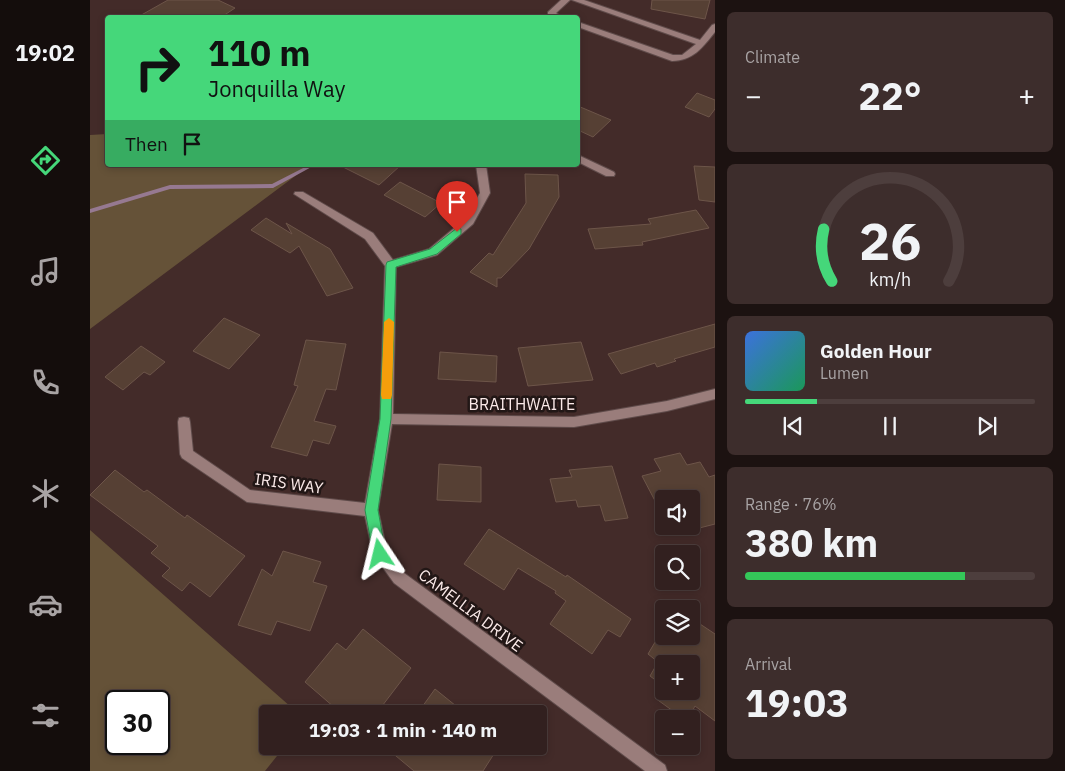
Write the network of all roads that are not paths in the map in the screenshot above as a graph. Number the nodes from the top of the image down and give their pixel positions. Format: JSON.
{"nodes":[{"id":1,"x":566,"y":0,"type":"edge"},
{"id":2,"x":576,"y":0,"type":"edge"},
{"id":3,"x":553,"y":15,"type":"edge"},
{"id":4,"x":580,"y":25,"type":"edge"},
{"id":5,"x":715,"y":27,"type":"edge"},
{"id":6,"x":701,"y":43,"type":"junction"},
{"id":7,"x":580,"y":159,"type":"edge"},
{"id":8,"x":481,"y":167,"type":"edge"},
{"id":9,"x":610,"y":174,"type":"dead end"},
{"id":10,"x":299,"y":194,"type":"dead end"},
{"id":11,"x":391,"y":265,"type":"junction"},
{"id":12,"x":715,"y":394,"type":"edge"},
{"id":13,"x":386,"y":419,"type":"junction"},
{"id":14,"x":184,"y":422,"type":"dead end"},
{"id":15,"x":372,"y":510,"type":"junction"},
{"id":16,"x":659,"y":771,"type":"edge"}],
"edges":[{"from":1,"to":3,"type":"street"},
{"from":2,"to":6,"type":"street"},
{"from":4,"to":6,"type":"street"},
{"from":5,"to":6,"type":"street"},
{"from":7,"to":9,"type":"street"},
{"from":8,"to":11,"type":"street"},
{"from":10,"to":11,"type":"street"},
{"from":11,"to":13,"type":"street","name":"CAMELLIA DRIVE"},
{"from":12,"to":13,"type":"street","name":"BRAITHWAITE"},
{"from":13,"to":15,"type":"street","name":"CAMELLIA DRIVE"},
{"from":14,"to":15,"type":"street","name":"IRIS WAY"},
{"from":15,"to":16,"type":"street","name":"CAMELLIA DRIVE"}]}
